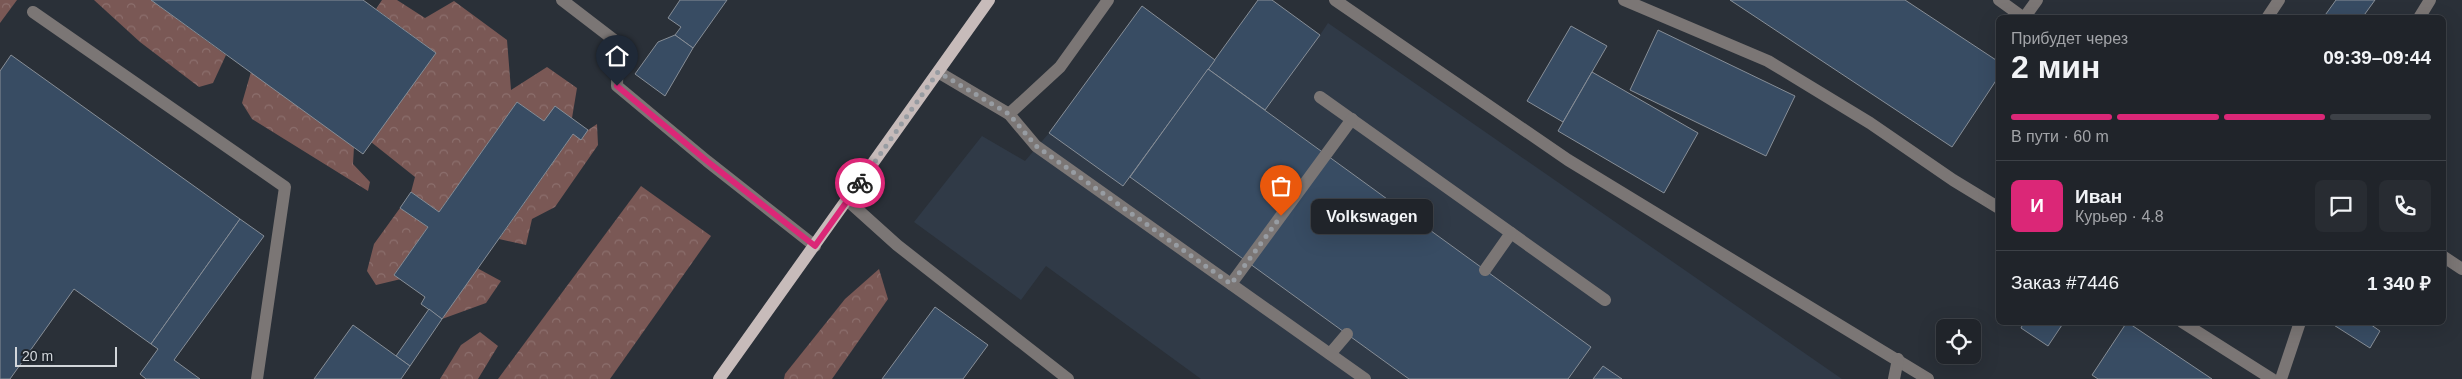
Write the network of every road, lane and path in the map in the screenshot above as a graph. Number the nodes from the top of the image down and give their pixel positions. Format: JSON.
{"nodes":[{"id":1,"x":562,"y":0,"type":"edge"},
{"id":2,"x":989,"y":0,"type":"edge"},
{"id":3,"x":1108,"y":0,"type":"edge"},
{"id":4,"x":1335,"y":0,"type":"edge"},
{"id":5,"x":1624,"y":0,"type":"edge"},
{"id":6,"x":1999,"y":0,"type":"edge"},
{"id":7,"x":2037,"y":0,"type":"edge"},
{"id":8,"x":2279,"y":0,"type":"edge"},
{"id":9,"x":2430,"y":0,"type":"edge"},
{"id":10,"x":32,"y":12,"type":"dead end"},
{"id":11,"x":2020,"y":15,"type":"edge"},
{"id":12,"x":2026,"y":15,"type":"edge"},
{"id":13,"x":2269,"y":15,"type":"edge"},
{"id":14,"x":2421,"y":15,"type":"edge"},
{"id":15,"x":938,"y":72,"type":"junction"},
{"id":16,"x":1320,"y":97,"type":"dead end"},
{"id":17,"x":1009,"y":114,"type":"junction"},
{"id":18,"x":1352,"y":119,"type":"junction"},
{"id":19,"x":847,"y":200,"type":"junction"},
{"id":20,"x":1996,"y":206,"type":"edge"},
{"id":21,"x":1511,"y":234,"type":"junction"},
{"id":22,"x":815,"y":246,"type":"junction"},
{"id":23,"x":2446,"y":258,"type":"edge"},
{"id":24,"x":2462,"y":269,"type":"edge"},
{"id":25,"x":1485,"y":270,"type":"dead end"},
{"id":26,"x":1231,"y":284,"type":"junction"},
{"id":27,"x":1605,"y":300,"type":"dead end"},
{"id":28,"x":2187,"y":325,"type":"edge"},
{"id":29,"x":2299,"y":325,"type":"edge"},
{"id":30,"x":1347,"y":334,"type":"dead end"},
{"id":31,"x":1330,"y":354,"type":"junction"},
{"id":32,"x":1898,"y":359,"type":"junction"},
{"id":33,"x":257,"y":379,"type":"edge"},
{"id":34,"x":719,"y":379,"type":"edge"},
{"id":35,"x":1068,"y":379,"type":"edge"},
{"id":36,"x":1365,"y":379,"type":"edge"},
{"id":37,"x":1894,"y":379,"type":"edge"},
{"id":38,"x":1928,"y":379,"type":"edge"},
{"id":39,"x":2272,"y":379,"type":"edge"},
{"id":40,"x":2281,"y":379,"type":"edge"}],
"edges":[{"from":1,"to":22,"type":"lane"},
{"from":2,"to":15,"type":"main road"},
{"from":3,"to":17,"type":"lane"},
{"from":4,"to":32,"type":"lane"},
{"from":5,"to":20,"type":"lane"},
{"from":6,"to":11,"type":"lane"},
{"from":7,"to":12,"type":"lane"},
{"from":8,"to":13,"type":"lane"},
{"from":9,"to":14,"type":"lane"},
{"from":10,"to":33,"type":"lane"},
{"from":15,"to":17,"type":"lane"},
{"from":15,"to":19,"type":"main road"},
{"from":16,"to":18,"type":"lane"},
{"from":17,"to":26,"type":"lane"},
{"from":18,"to":21,"type":"lane"},
{"from":18,"to":26,"type":"lane"},
{"from":19,"to":22,"type":"main road"},
{"from":19,"to":35,"type":"lane"},
{"from":21,"to":25,"type":"lane"},
{"from":21,"to":27,"type":"lane"},
{"from":22,"to":34,"type":"main road"},
{"from":23,"to":24,"type":"lane"},
{"from":26,"to":31,"type":"lane"},
{"from":28,"to":39,"type":"lane"},
{"from":29,"to":40,"type":"lane"},
{"from":30,"to":31,"type":"lane"},
{"from":31,"to":36,"type":"lane"},
{"from":32,"to":37,"type":"lane"},
{"from":32,"to":38,"type":"lane"}]}
